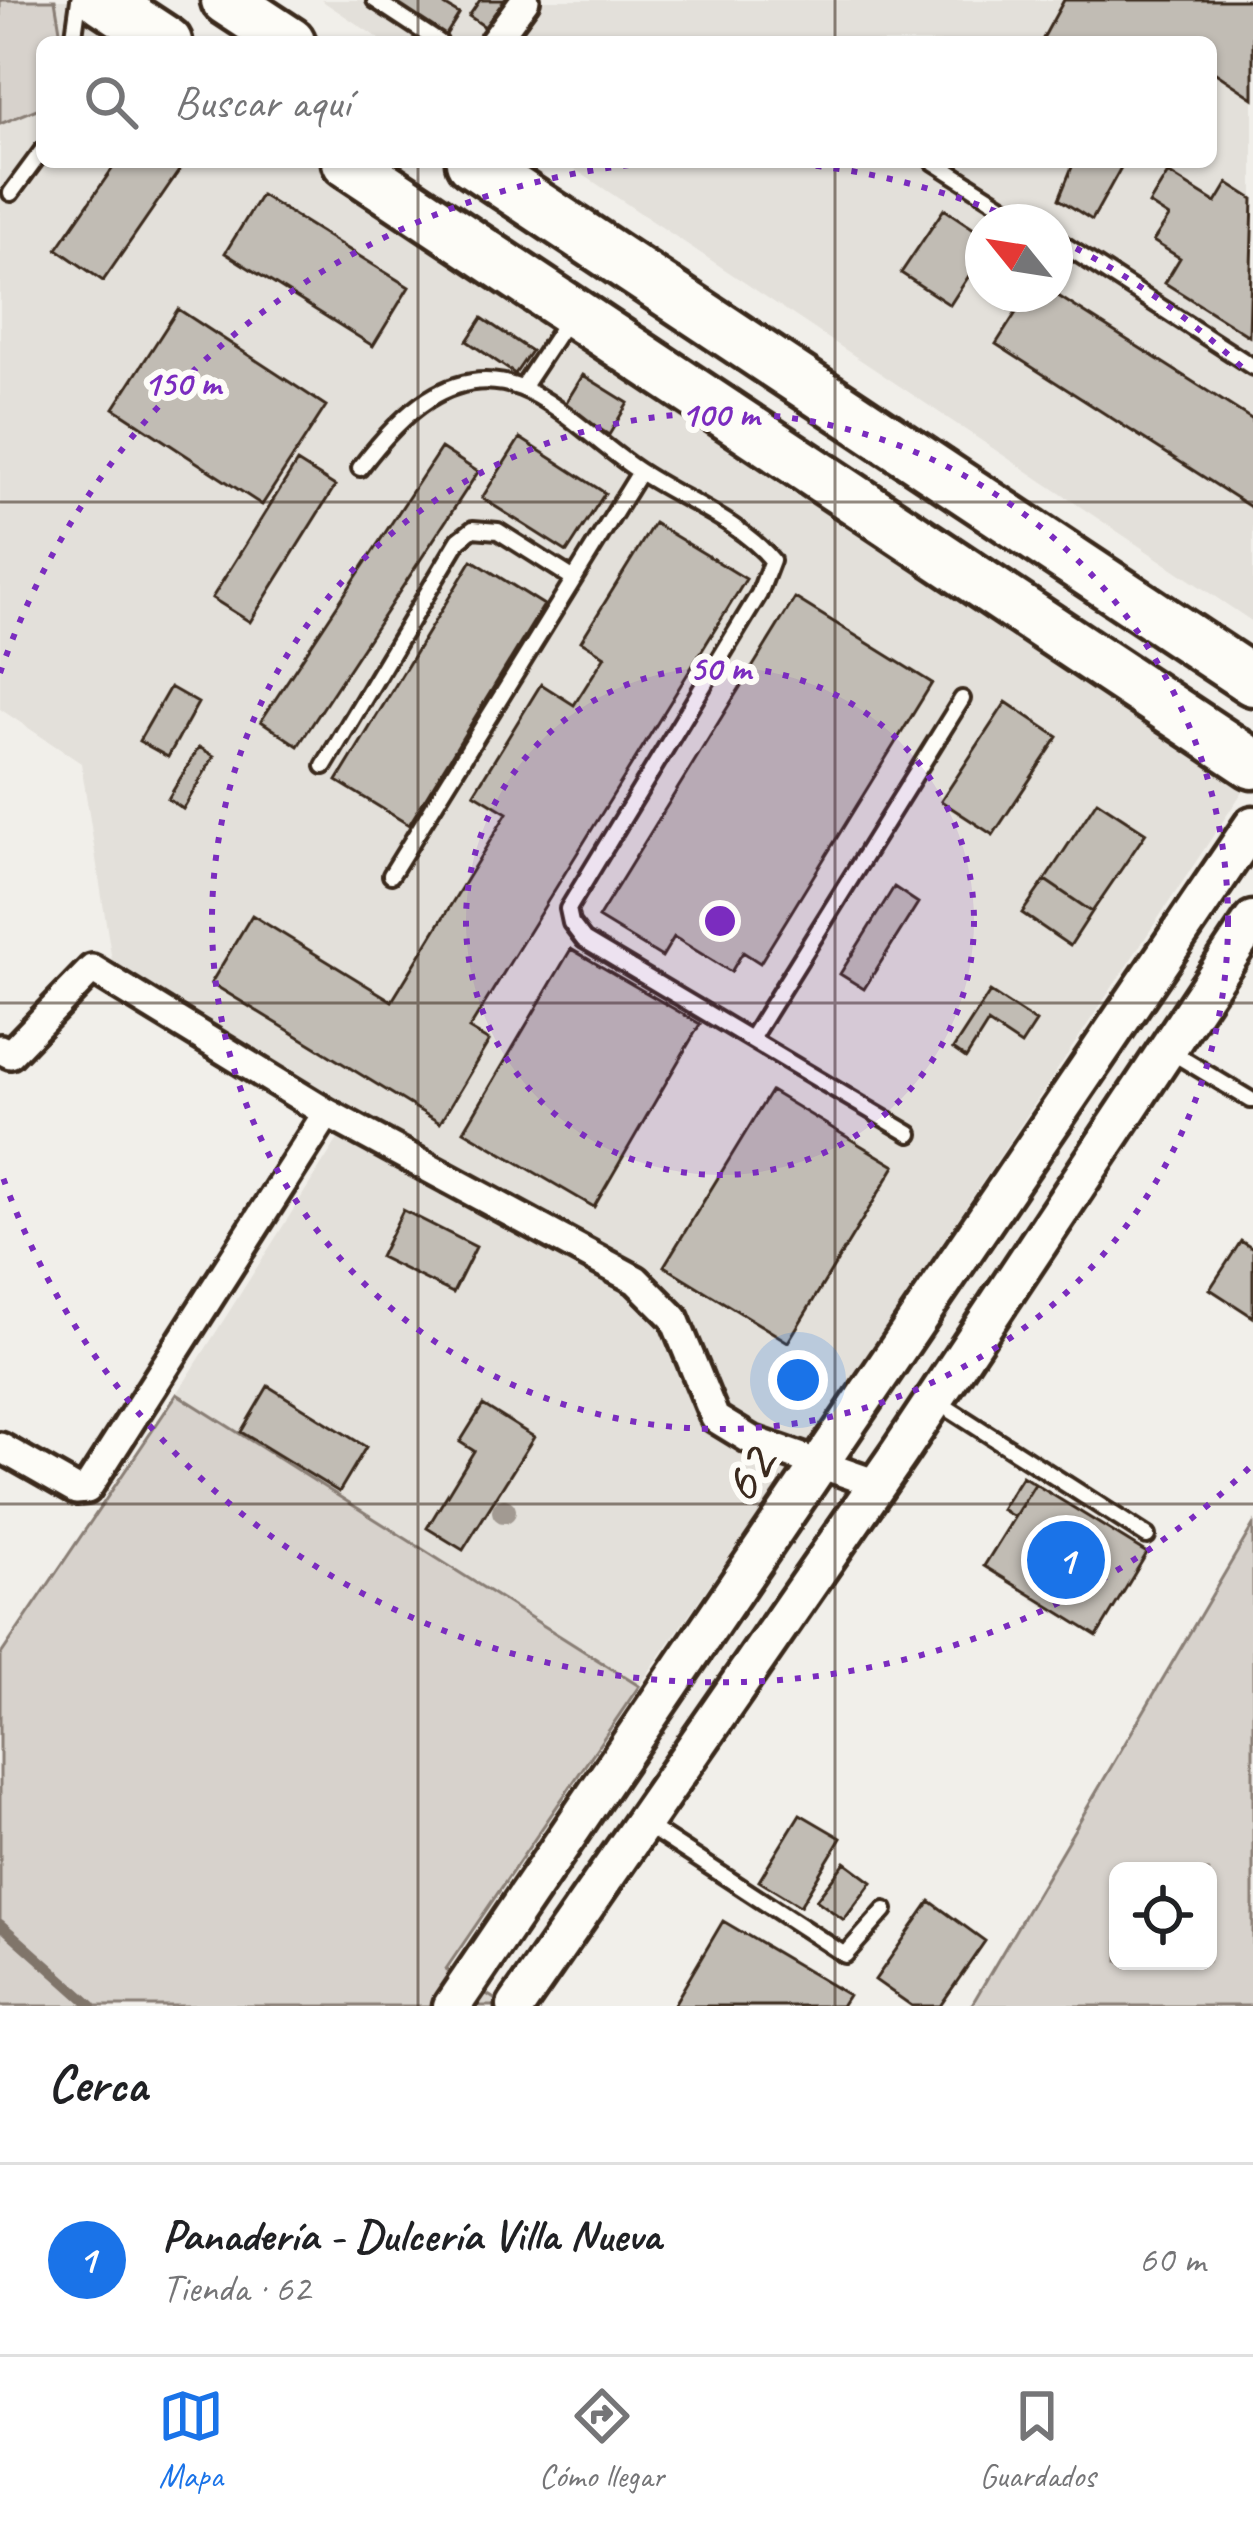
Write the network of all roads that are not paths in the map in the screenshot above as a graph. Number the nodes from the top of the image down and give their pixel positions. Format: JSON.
{"nodes":[{"id":1,"x":79,"y":0,"type":"edge"},
{"id":2,"x":104,"y":0,"type":"edge"},
{"id":3,"x":226,"y":0,"type":"edge"},
{"id":4,"x":375,"y":0,"type":"edge"},
{"id":5,"x":525,"y":0,"type":"edge"},
{"id":6,"x":75,"y":36,"type":"edge"},
{"id":7,"x":157,"y":36,"type":"edge"},
{"id":8,"x":281,"y":36,"type":"edge"},
{"id":9,"x":430,"y":36,"type":"edge"},
{"id":10,"x":498,"y":36,"type":"edge"},
{"id":11,"x":36,"y":159,"type":"edge"},
{"id":12,"x":356,"y":168,"type":"edge"},
{"id":13,"x":480,"y":168,"type":"edge"},
{"id":14,"x":943,"y":168,"type":"edge"},
{"id":15,"x":11,"y":193,"type":"dead end"},
{"id":16,"x":1000,"y":204,"type":"edge"},
{"id":17,"x":1073,"y":251,"type":"edge"},
{"id":18,"x":572,"y":312,"type":"junction"},
{"id":19,"x":1253,"y":367,"type":"edge"},
{"id":20,"x":522,"y":388,"type":"junction"},
{"id":21,"x":360,"y":468,"type":"dead end"},
{"id":22,"x":640,"y":472,"type":"junction"},
{"id":23,"x":574,"y":579,"type":"junction"},
{"id":24,"x":1253,"y":681,"type":"edge"},
{"id":25,"x":962,"y":699,"type":"dead end"},
{"id":26,"x":1253,"y":764,"type":"edge"},
{"id":27,"x":324,"y":766,"type":"dead end"},
{"id":28,"x":1253,"y":825,"type":"edge"},
{"id":29,"x":391,"y":875,"type":"dead end"},
{"id":30,"x":1253,"y":920,"type":"edge"},
{"id":31,"x":751,"y":1039,"type":"junction"},
{"id":32,"x":0,"y":1049,"type":"edge"},
{"id":33,"x":1167,"y":1049,"type":"junction"},
{"id":34,"x":1252,"y":1100,"type":"edge"},
{"id":35,"x":327,"y":1113,"type":"junction"},
{"id":36,"x":1253,"y":1117,"type":"edge"},
{"id":37,"x":910,"y":1134,"type":"dead end"},
{"id":38,"x":934,"y":1400,"type":"junction"},
{"id":39,"x":3,"y":1454,"type":"edge"},
{"id":40,"x":820,"y":1467,"type":"junction"},
{"id":41,"x":877,"y":1484,"type":"junction"},
{"id":42,"x":1147,"y":1535,"type":"dead end"},
{"id":43,"x":644,"y":1823,"type":"junction"},
{"id":44,"x":885,"y":1910,"type":"dead end"},
{"id":45,"x":452,"y":2006,"type":"edge"},
{"id":46,"x":516,"y":2006,"type":"edge"}],
"edges":[{"from":1,"to":6,"type":"lane"},
{"from":2,"to":7,"type":"highway"},
{"from":3,"to":8,"type":"highway"},
{"from":4,"to":9,"type":"lane"},
{"from":5,"to":10,"type":"street"},
{"from":11,"to":15,"type":"lane"},
{"from":12,"to":18,"type":"highway"},
{"from":13,"to":24,"type":"highway"},
{"from":14,"to":16,"type":"lane"},
{"from":17,"to":19,"type":"lane"},
{"from":18,"to":20,"type":"lane"},
{"from":18,"to":26,"type":"highway"},
{"from":20,"to":21,"type":"lane"},
{"from":20,"to":22,"type":"lane"},
{"from":22,"to":23,"type":"lane"},
{"from":22,"to":31,"type":"lane"},
{"from":23,"to":27,"type":"lane"},
{"from":23,"to":29,"type":"lane"},
{"from":25,"to":31,"type":"lane"},
{"from":28,"to":40,"type":"street","name":"62"},
{"from":30,"to":33,"type":"street","name":"62"},
{"from":31,"to":37,"type":"lane"},
{"from":32,"to":35,"type":"street"},
{"from":33,"to":34,"type":"lane"},
{"from":33,"to":38,"type":"street","name":"62"},
{"from":34,"to":36,"type":"lane"},
{"from":35,"to":39,"type":"street"},
{"from":35,"to":40,"type":"street"},
{"from":38,"to":41,"type":"street","name":"62"},
{"from":38,"to":42,"type":"lane"},
{"from":40,"to":41,"type":"street"},
{"from":40,"to":45,"type":"street","name":"62"},
{"from":41,"to":43,"type":"street","name":"62"},
{"from":43,"to":44,"type":"lane"},
{"from":43,"to":46,"type":"street","name":"62"}]}
